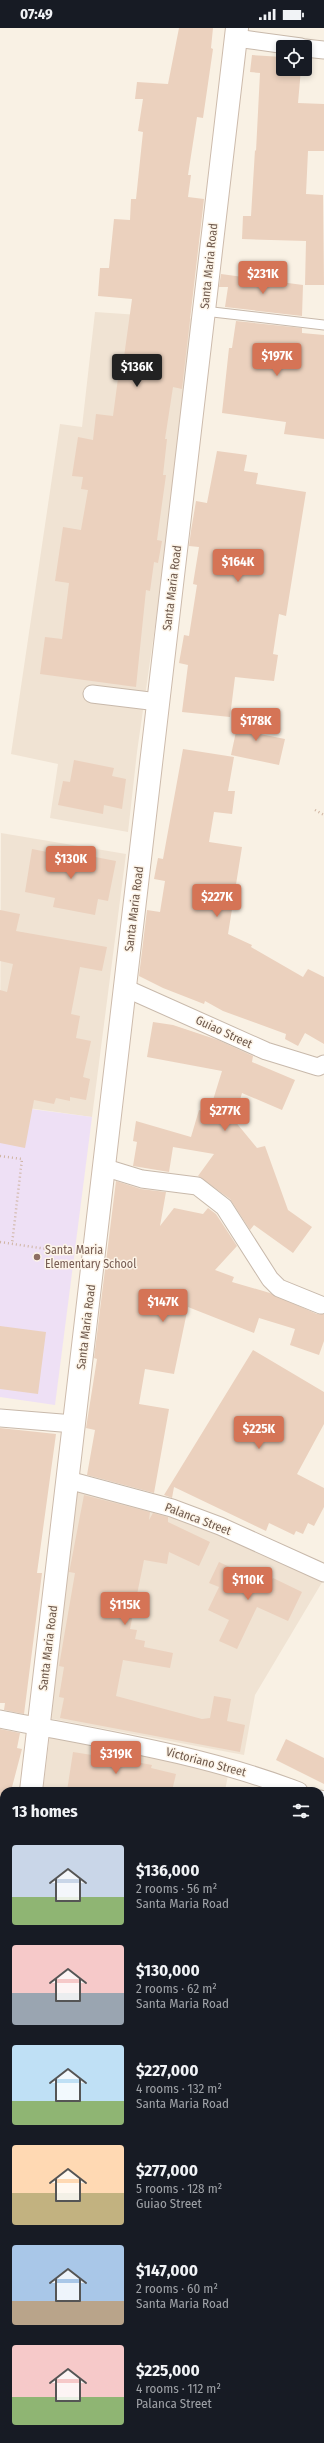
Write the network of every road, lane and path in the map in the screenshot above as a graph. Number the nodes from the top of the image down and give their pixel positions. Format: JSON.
{"nodes":[{"id":1,"x":236,"y":33,"type":"edge"},
{"id":2,"x":276,"y":42,"type":"edge"},
{"id":3,"x":312,"y":49,"type":"edge"},
{"id":4,"x":324,"y":50,"type":"edge"},
{"id":5,"x":204,"y":311,"type":"junction"},
{"id":6,"x":324,"y":325,"type":"edge"},
{"id":7,"x":92,"y":694,"type":"dead end"},
{"id":8,"x":158,"y":702,"type":"junction"},
{"id":9,"x":315,"y":810,"type":"dead end"},
{"id":10,"x":324,"y":815,"type":"edge"},
{"id":11,"x":125,"y":988,"type":"junction"},
{"id":12,"x":324,"y":1064,"type":"edge"},
{"id":13,"x":0,"y":1156,"type":"edge"},
{"id":14,"x":103,"y":1167,"type":"junction"},
{"id":15,"x":0,"y":1242,"type":"edge"},
{"id":16,"x":12,"y":1244,"type":"junction"},
{"id":17,"x":94,"y":1256,"type":"junction"},
{"id":18,"x":321,"y":1305,"type":"dead end"},
{"id":19,"x":0,"y":1418,"type":"edge"},
{"id":20,"x":74,"y":1424,"type":"junction"},
{"id":21,"x":68,"y":1480,"type":"junction"},
{"id":22,"x":324,"y":1572,"type":"edge"},
{"id":23,"x":0,"y":1719,"type":"edge"},
{"id":24,"x":39,"y":1726,"type":"junction"},
{"id":25,"x":31,"y":1787,"type":"edge"},
{"id":26,"x":289,"y":1787,"type":"edge"}],
"edges":[{"from":1,"to":2,"type":"street"},
{"from":1,"to":5,"type":"main road","name":"Santa Maria Road"},
{"from":3,"to":4,"type":"street"},
{"from":5,"to":6,"type":"lane"},
{"from":5,"to":8,"type":"main road","name":"Santa Maria Road"},
{"from":7,"to":8,"type":"street"},
{"from":8,"to":11,"type":"main road","name":"Santa Maria Road"},
{"from":9,"to":10,"type":"path"},
{"from":11,"to":12,"type":"street","name":"Guiao Street"},
{"from":11,"to":14,"type":"main road","name":"Santa Maria Road"},
{"from":13,"to":16,"type":"path"},
{"from":14,"to":17,"type":"main road","name":"Santa Maria Road"},
{"from":14,"to":18,"type":"street"},
{"from":15,"to":16,"type":"path"},
{"from":16,"to":17,"type":"path"},
{"from":17,"to":20,"type":"main road","name":"Santa Maria Road"},
{"from":19,"to":20,"type":"street"},
{"from":20,"to":21,"type":"main road","name":"Santa Maria Road"},
{"from":21,"to":22,"type":"street","name":"Palanca Street"},
{"from":21,"to":24,"type":"main road","name":"Santa Maria Road"},
{"from":23,"to":24,"type":"street","name":"Victoriano Street"},
{"from":24,"to":25,"type":"main road","name":"Santa Maria Road"},
{"from":24,"to":26,"type":"street","name":"Victoriano Street"}]}
